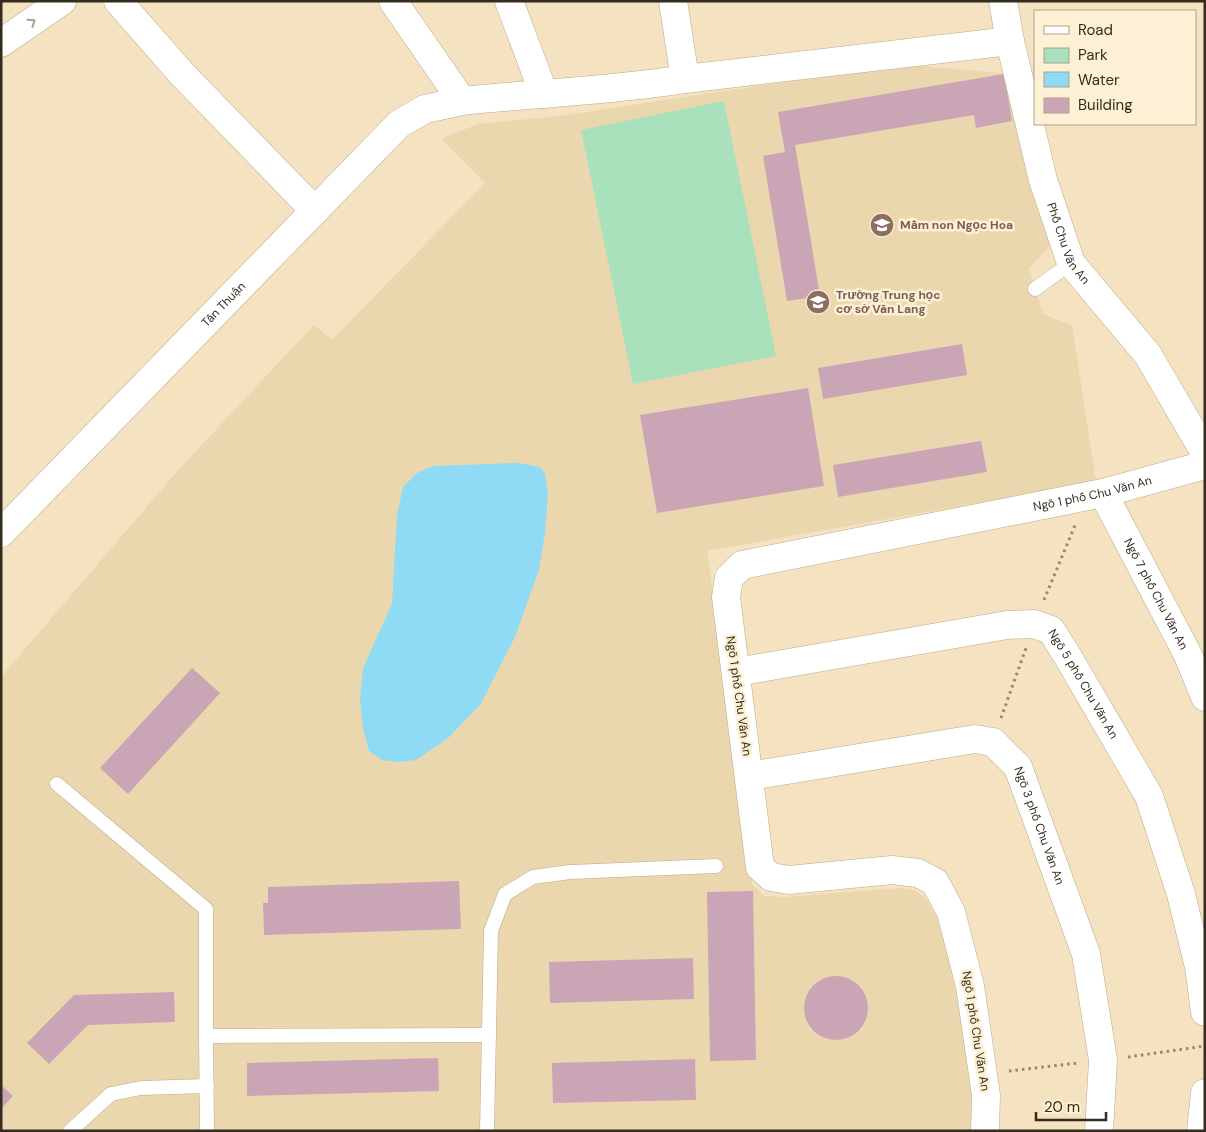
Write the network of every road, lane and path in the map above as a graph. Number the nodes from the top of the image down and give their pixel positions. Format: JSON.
{"nodes":[{"id":1,"x":62,"y":1,"type":"edge"},
{"id":2,"x":118,"y":1,"type":"edge"},
{"id":3,"x":394,"y":1,"type":"edge"},
{"id":4,"x":510,"y":1,"type":"edge"},
{"id":5,"x":673,"y":1,"type":"edge"},
{"id":6,"x":1004,"y":1,"type":"edge"},
{"id":7,"x":1010,"y":41,"type":"junction"},
{"id":8,"x":1,"y":43,"type":"edge"},
{"id":9,"x":685,"y":79,"type":"junction"},
{"id":10,"x":544,"y":94,"type":"junction"},
{"id":11,"x":462,"y":101,"type":"junction"},
{"id":12,"x":315,"y":211,"type":"junction"},
{"id":13,"x":1071,"y":263,"type":"junction"},
{"id":14,"x":1035,"y":289,"type":"dead end"},
{"id":15,"x":1205,"y":453,"type":"edge"},
{"id":16,"x":1205,"y":465,"type":"edge"},
{"id":17,"x":1103,"y":493,"type":"junction"},
{"id":18,"x":1,"y":533,"type":"edge"},
{"id":19,"x":737,"y":672,"type":"junction"},
{"id":20,"x":1205,"y":697,"type":"edge"},
{"id":21,"x":750,"y":776,"type":"junction"},
{"id":22,"x":57,"y":784,"type":"dead end"},
{"id":23,"x":716,"y":866,"type":"dead end"},
{"id":24,"x":1205,"y":1012,"type":"edge"},
{"id":25,"x":489,"y":1035,"type":"junction"},
{"id":26,"x":206,"y":1036,"type":"junction"},
{"id":27,"x":207,"y":1086,"type":"junction"},
{"id":28,"x":1205,"y":1093,"type":"edge"},
{"id":29,"x":70,"y":1131,"type":"edge"},
{"id":30,"x":207,"y":1131,"type":"edge"},
{"id":31,"x":487,"y":1131,"type":"edge"},
{"id":32,"x":984,"y":1131,"type":"edge"},
{"id":33,"x":1099,"y":1131,"type":"edge"},
{"id":34,"x":1201,"y":1131,"type":"edge"}],
"edges":[{"from":8,"to":1,"type":"street","one_way":true},
{"from":2,"to":12,"type":"street"},
{"from":3,"to":11,"type":"street"},
{"from":4,"to":10,"type":"street"},
{"from":5,"to":9,"type":"street"},
{"from":6,"to":7,"type":"street","name":"Phố Chu Văn An"},
{"from":7,"to":9,"type":"street","name":"Tân Thuận"},
{"from":7,"to":13,"type":"street","name":"Phố Chu Văn An"},
{"from":9,"to":10,"type":"street","name":"Tân Thuận"},
{"from":10,"to":11,"type":"street","name":"Tân Thuận"},
{"from":11,"to":12,"type":"street","name":"Tân Thuận"},
{"from":12,"to":18,"type":"street","name":"Tân Thuận"},
{"from":13,"to":14,"type":"lane"},
{"from":13,"to":15,"type":"street","name":"Phố Chu Văn An"},
{"from":16,"to":17,"type":"street","name":"Ngõ 1 phố Chu Văn An"},
{"from":17,"to":19,"type":"street","name":"Ngõ 1 phố Chu Văn An"},
{"from":17,"to":20,"type":"street","name":"Ngõ 7 phố Chu Văn An"},
{"from":19,"to":21,"type":"street","name":"Ngõ 1 phố Chu Văn An"},
{"from":19,"to":24,"type":"street","name":"Ngõ 5 phố Chu Văn An"},
{"from":21,"to":32,"type":"street","name":"Ngõ 1 phố Chu Văn An"},
{"from":21,"to":33,"type":"street","name":"Ngõ 3 phố Chu Văn An"},
{"from":22,"to":26,"type":"lane"},
{"from":23,"to":25,"type":"lane"},
{"from":25,"to":26,"type":"lane"},
{"from":25,"to":31,"type":"lane"},
{"from":26,"to":27,"type":"lane"},
{"from":27,"to":29,"type":"lane"},
{"from":27,"to":30,"type":"lane"},
{"from":28,"to":34,"type":"street"}]}
